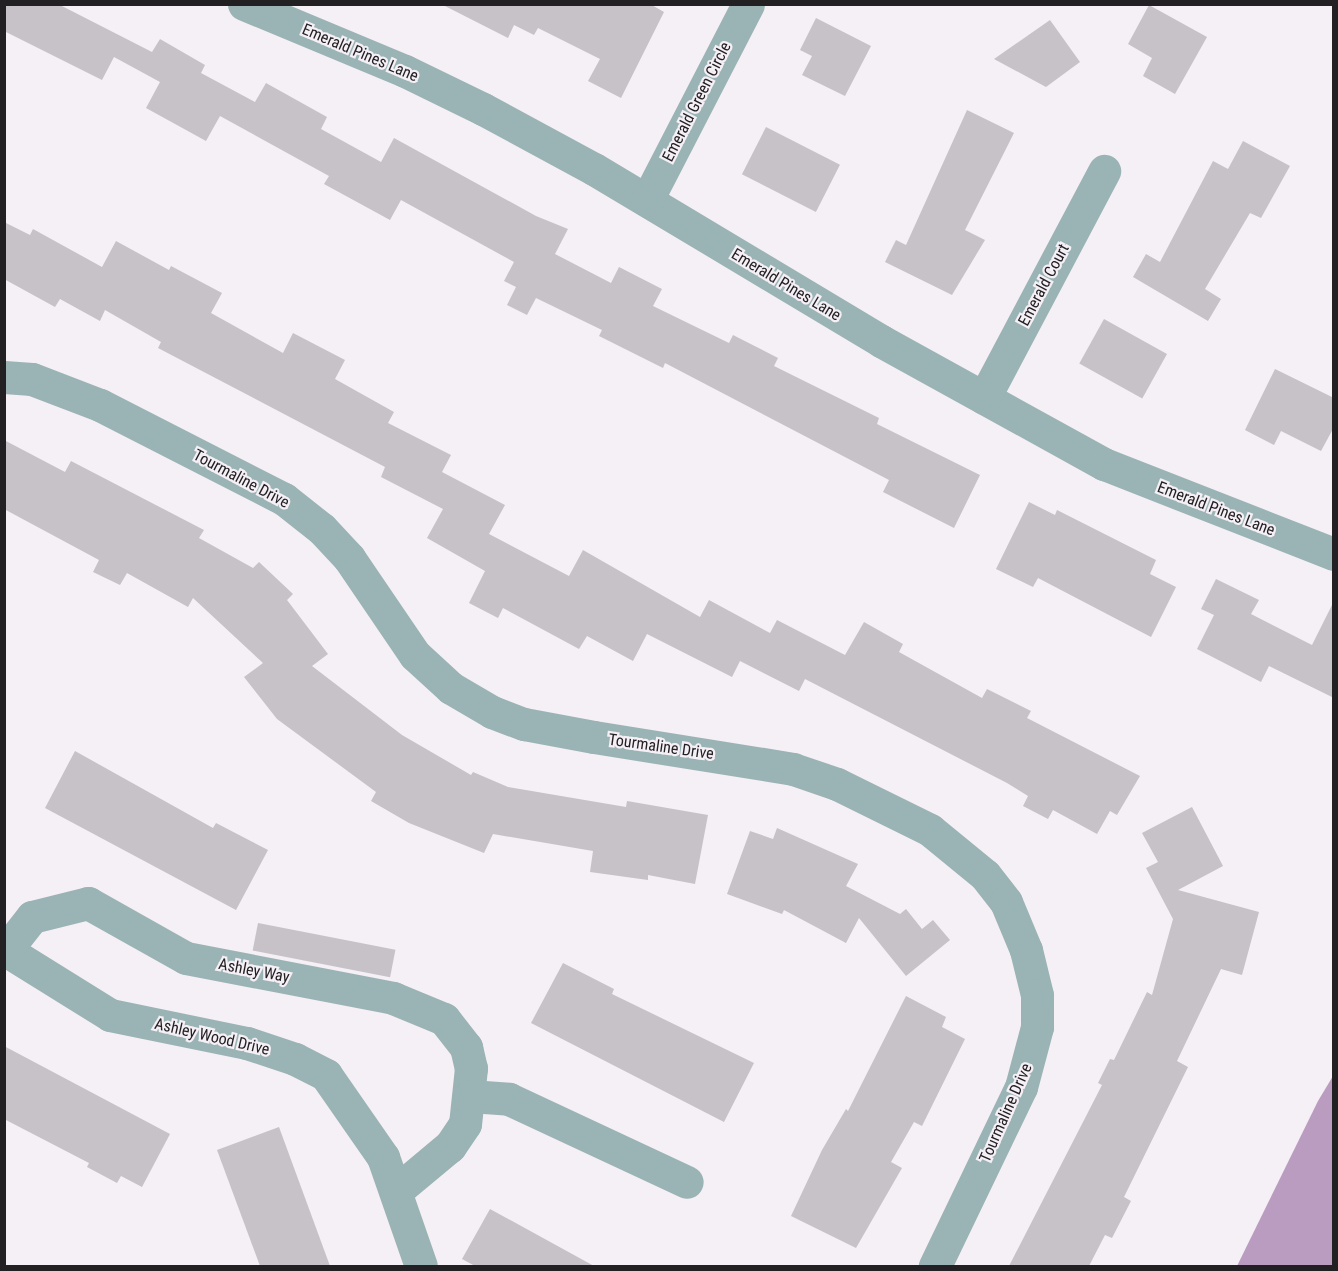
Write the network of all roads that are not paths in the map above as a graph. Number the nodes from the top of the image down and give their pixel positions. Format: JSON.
{"nodes":[{"id":1,"x":244,"y":4,"type":"edge"},
{"id":2,"x":748,"y":4,"type":"edge"},
{"id":3,"x":1104,"y":171,"type":"dead end"},
{"id":4,"x":647,"y":201,"type":"junction"},
{"id":5,"x":4,"y":377,"type":"edge"},
{"id":6,"x":984,"y":398,"type":"junction"},
{"id":7,"x":1334,"y":554,"type":"edge"},
{"id":8,"x":5,"y":950,"type":"edge"},
{"id":9,"x":470,"y":1096,"type":"junction"},
{"id":10,"x":687,"y":1182,"type":"dead end"},
{"id":11,"x":396,"y":1191,"type":"junction"},
{"id":12,"x":421,"y":1266,"type":"edge"},
{"id":13,"x":935,"y":1266,"type":"edge"}],
"edges":[{"from":1,"to":4,"type":"street","name":"Emerald Pines Lane"},
{"from":2,"to":4,"type":"street","name":"Emerald Green Circle"},
{"from":3,"to":6,"type":"street","name":"Emerald Court"},
{"from":4,"to":6,"type":"street","name":"Emerald Pines Lane"},
{"from":5,"to":13,"type":"street","name":"Tourmaline Drive"},
{"from":6,"to":7,"type":"street","name":"Emerald Pines Lane"},
{"from":8,"to":9,"type":"street","name":"Ashley Way"},
{"from":8,"to":11,"type":"street","name":"Ashley Wood Drive"},
{"from":9,"to":10,"type":"street"},
{"from":9,"to":11,"type":"street","name":"Ashley Way"},
{"from":11,"to":12,"type":"street","name":"Ashley Wood Drive"}]}
